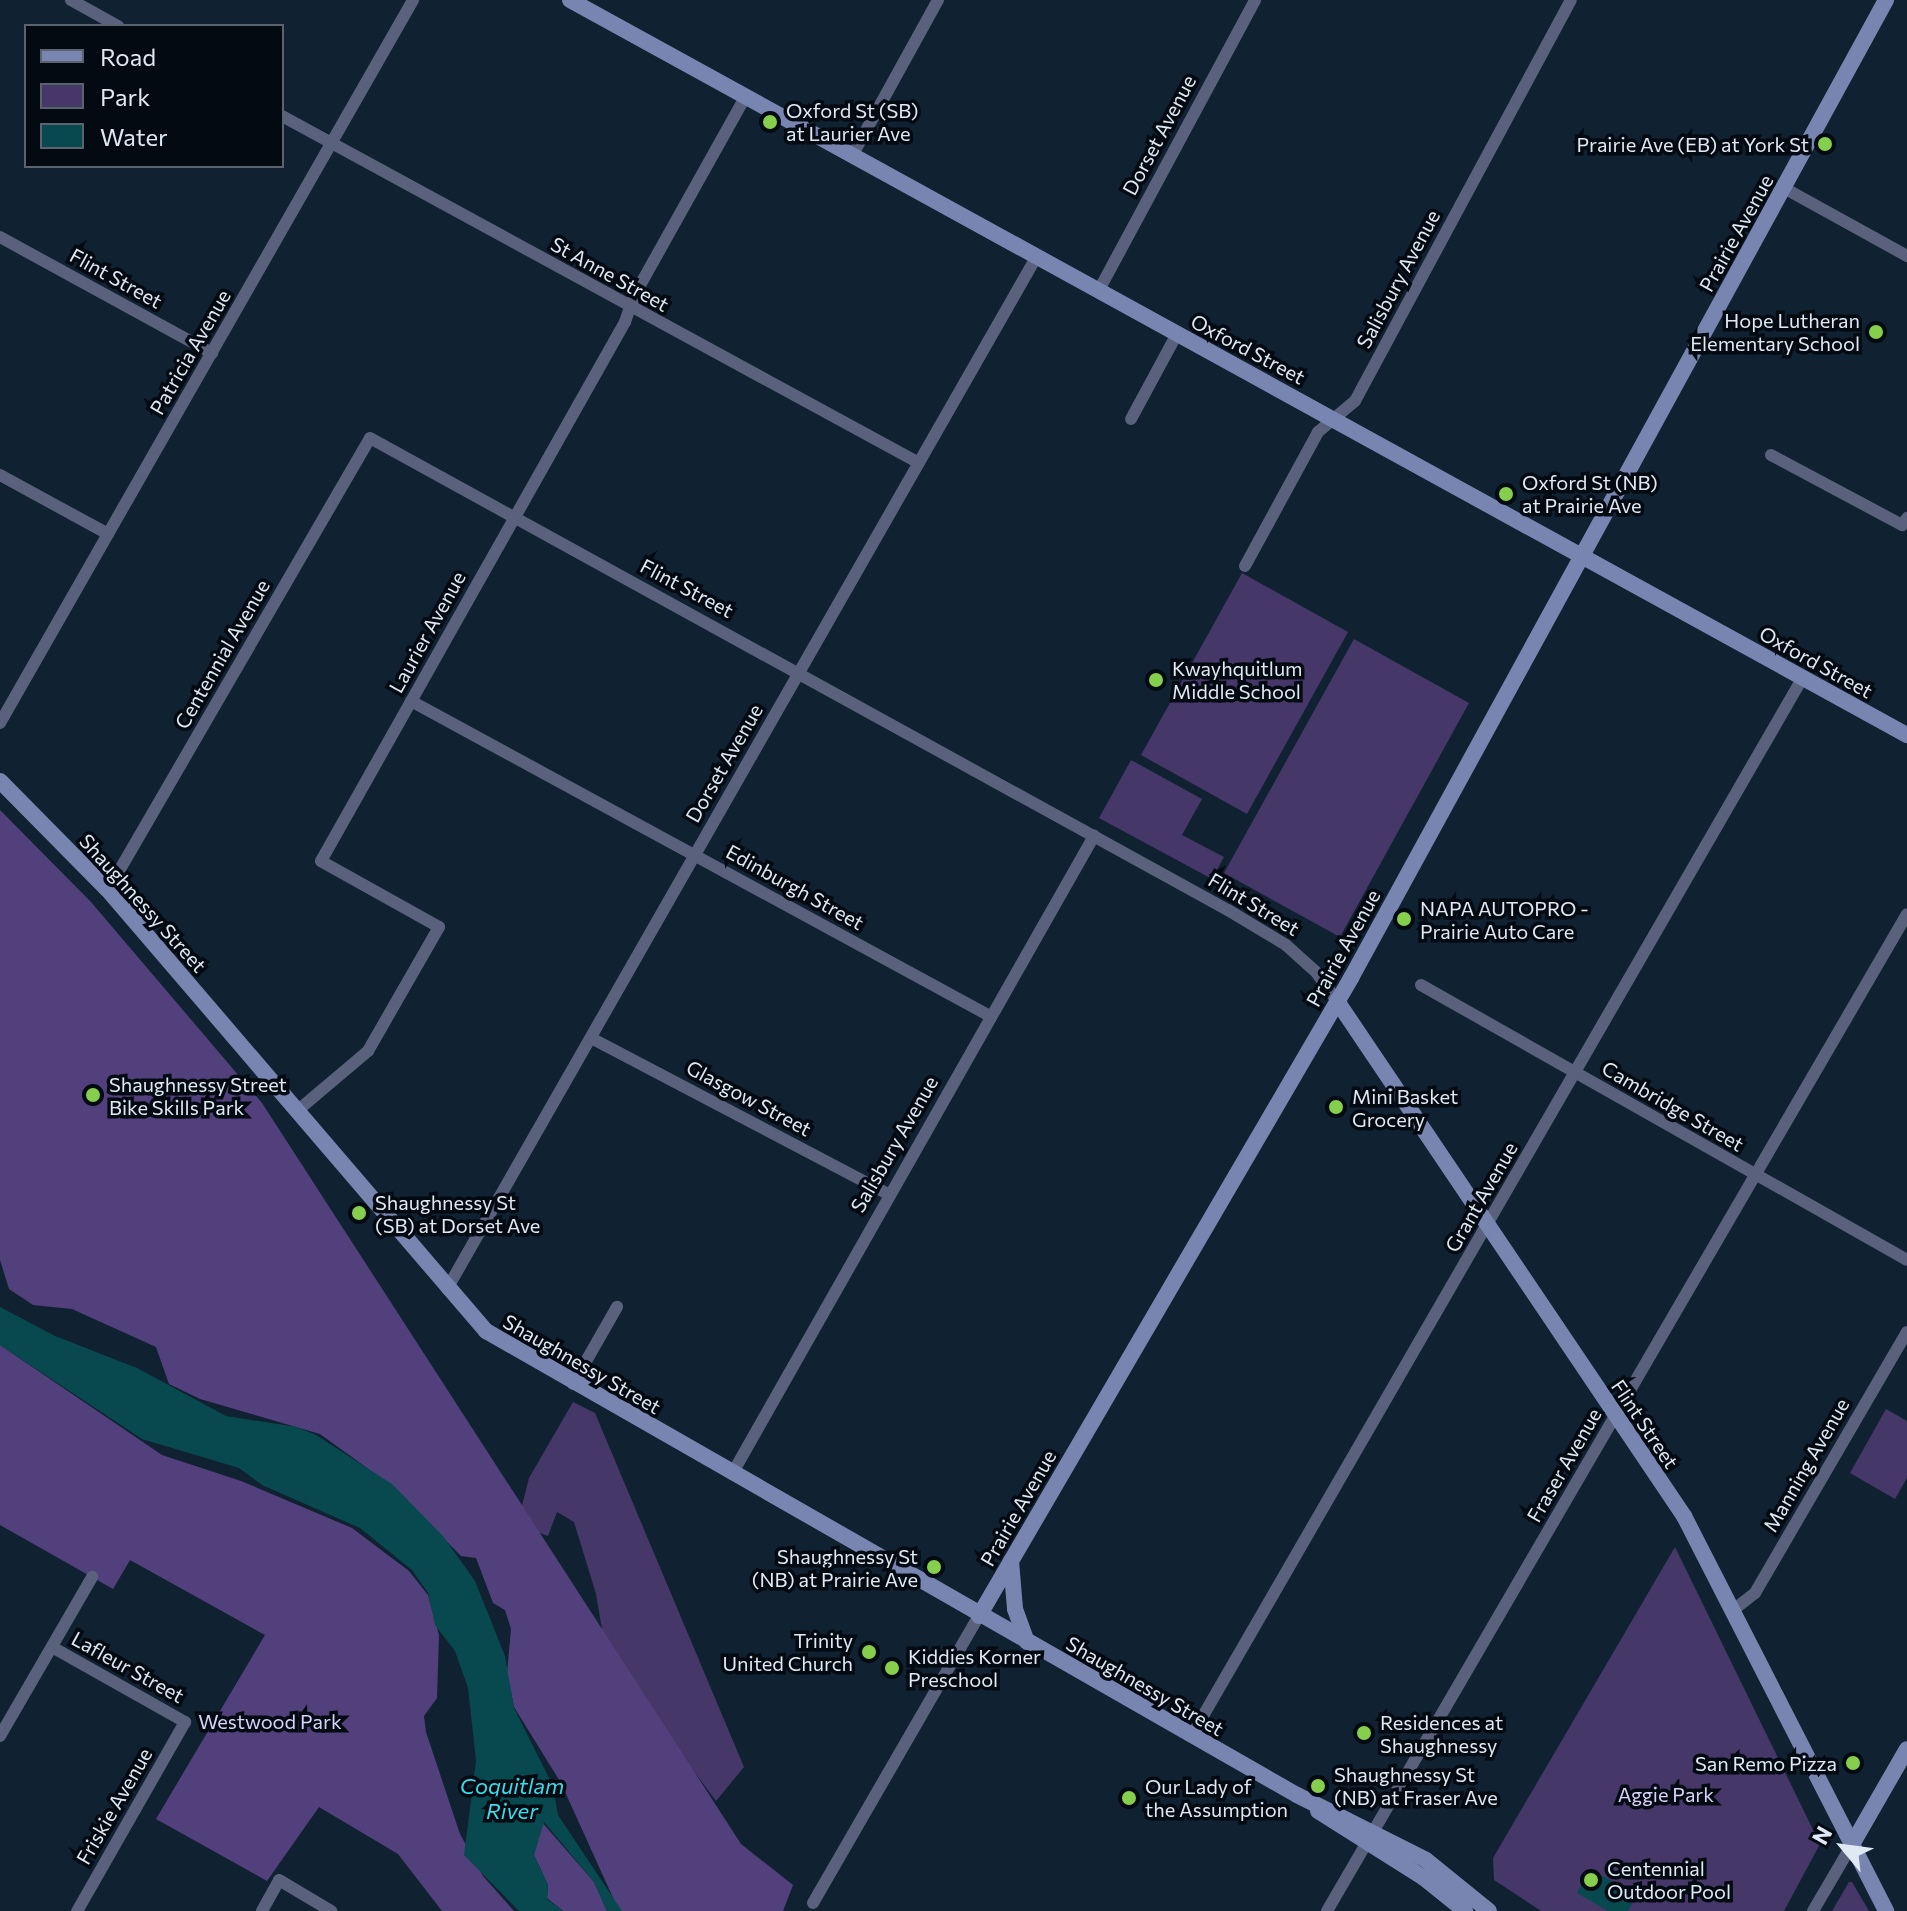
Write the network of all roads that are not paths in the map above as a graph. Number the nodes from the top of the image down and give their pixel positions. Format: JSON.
{"nodes":[{"id":1,"x":71,"y":0,"type":"edge"},
{"id":2,"x":413,"y":0,"type":"edge"},
{"id":3,"x":570,"y":0,"type":"edge"},
{"id":4,"x":938,"y":0,"type":"edge"},
{"id":5,"x":1255,"y":0,"type":"edge"},
{"id":6,"x":1571,"y":0,"type":"edge"},
{"id":7,"x":1886,"y":0,"type":"edge"},
{"id":8,"x":114,"y":24,"type":"edge"},
{"id":9,"x":746,"y":96,"type":"junction"},
{"id":10,"x":284,"y":117,"type":"edge"},
{"id":11,"x":332,"y":144,"type":"junction"},
{"id":12,"x":853,"y":154,"type":"junction"},
{"id":13,"x":1784,"y":188,"type":"junction"},
{"id":14,"x":0,"y":237,"type":"edge"},
{"id":15,"x":1037,"y":256,"type":"junction"},
{"id":16,"x":1907,"y":256,"type":"edge"},
{"id":17,"x":1099,"y":290,"type":"junction"},
{"id":18,"x":630,"y":308,"type":"junction"},
{"id":19,"x":1177,"y":334,"type":"junction"},
{"id":20,"x":212,"y":353,"type":"junction"},
{"id":21,"x":1334,"y":418,"type":"junction"},
{"id":22,"x":1131,"y":419,"type":"dead end"},
{"id":23,"x":370,"y":438,"type":"joint"},
{"id":24,"x":1771,"y":455,"type":"dead end"},
{"id":25,"x":919,"y":463,"type":"junction"},
{"id":26,"x":0,"y":475,"type":"edge"},
{"id":27,"x":514,"y":518,"type":"junction"},
{"id":28,"x":1907,"y":518,"type":"edge"},
{"id":29,"x":108,"y":534,"type":"junction"},
{"id":30,"x":1583,"y":554,"type":"junction"},
{"id":31,"x":1245,"y":566,"type":"dead end"},
{"id":32,"x":799,"y":671,"type":"junction"},
{"id":33,"x":1803,"y":677,"type":"junction"},
{"id":34,"x":411,"y":701,"type":"junction"},
{"id":35,"x":0,"y":723,"type":"edge"},
{"id":36,"x":1907,"y":735,"type":"edge"},
{"id":37,"x":0,"y":781,"type":"edge"},
{"id":38,"x":1094,"y":836,"type":"junction"},
{"id":39,"x":694,"y":854,"type":"junction"},
{"id":40,"x":108,"y":890,"type":"junction"},
{"id":41,"x":1907,"y":914,"type":"edge"},
{"id":42,"x":1421,"y":985,"type":"dead end"},
{"id":43,"x":1337,"y":1001,"type":"junction"},
{"id":44,"x":990,"y":1016,"type":"junction"},
{"id":45,"x":591,"y":1038,"type":"junction"},
{"id":46,"x":1576,"y":1073,"type":"junction"},
{"id":47,"x":297,"y":1111,"type":"junction"},
{"id":48,"x":1755,"y":1176,"type":"junction"},
{"id":49,"x":888,"y":1194,"type":"junction"},
{"id":50,"x":1486,"y":1228,"type":"junction"},
{"id":51,"x":1907,"y":1260,"type":"edge"},
{"id":52,"x":447,"y":1289,"type":"junction"},
{"id":53,"x":617,"y":1307,"type":"dead end"},
{"id":54,"x":1907,"y":1332,"type":"edge"},
{"id":55,"x":573,"y":1384,"type":"junction"},
{"id":56,"x":1616,"y":1416,"type":"junction"},
{"id":57,"x":732,"y":1474,"type":"junction"},
{"id":58,"x":1011,"y":1560,"type":"junction"},
{"id":59,"x":92,"y":1577,"type":"dead end"},
{"id":60,"x":1732,"y":1611,"type":"junction"},
{"id":61,"x":979,"y":1616,"type":"junction"},
{"id":62,"x":1027,"y":1642,"type":"junction"},
{"id":63,"x":52,"y":1647,"type":"junction"},
{"id":64,"x":185,"y":1722,"type":"joint"},
{"id":65,"x":1192,"y":1735,"type":"junction"},
{"id":66,"x":0,"y":1736,"type":"edge"},
{"id":67,"x":1907,"y":1749,"type":"edge"},
{"id":68,"x":1372,"y":1837,"type":"junction"},
{"id":69,"x":1850,"y":1848,"type":"junction"},
{"id":70,"x":813,"y":1903,"type":"dead end"},
{"id":71,"x":77,"y":1911,"type":"edge"},
{"id":72,"x":262,"y":1911,"type":"edge"},
{"id":73,"x":331,"y":1911,"type":"edge"},
{"id":74,"x":1327,"y":1911,"type":"edge"},
{"id":75,"x":1465,"y":1911,"type":"edge"},
{"id":76,"x":1489,"y":1911,"type":"edge"},
{"id":77,"x":1813,"y":1911,"type":"edge"},
{"id":78,"x":1886,"y":1911,"type":"edge"}],
"edges":[{"from":1,"to":8,"type":"street"},
{"from":2,"to":11,"type":"street","name":"Patricia Avenue"},
{"from":3,"to":9,"type":"main road","name":"Oxford Street"},
{"from":4,"to":12,"type":"street"},
{"from":5,"to":17,"type":"street","name":"Dorset Avenue"},
{"from":6,"to":21,"type":"street","name":"Salisbury Avenue"},
{"from":7,"to":13,"type":"main road","name":"Prairie Avenue"},
{"from":9,"to":12,"type":"main road","name":"Oxford Street"},
{"from":9,"to":18,"type":"street","name":"Laurier Avenue"},
{"from":10,"to":11,"type":"street","name":"St Anne Street"},
{"from":11,"to":18,"type":"street","name":"St Anne Street"},
{"from":11,"to":20,"type":"street","name":"Patricia Avenue"},
{"from":12,"to":15,"type":"main road","name":"Oxford Street"},
{"from":13,"to":16,"type":"street"},
{"from":13,"to":30,"type":"main road","name":"Prairie Avenue"},
{"from":14,"to":20,"type":"street","name":"Flint Street"},
{"from":15,"to":17,"type":"main road","name":"Oxford Street"},
{"from":15,"to":25,"type":"street","name":"Dorset Avenue"},
{"from":17,"to":19,"type":"main road","name":"Oxford Street"},
{"from":18,"to":25,"type":"street","name":"St Anne Street"},
{"from":18,"to":27,"type":"street","name":"Laurier Avenue"},
{"from":19,"to":21,"type":"main road","name":"Oxford Street"},
{"from":19,"to":22,"type":"street"},
{"from":20,"to":29,"type":"street","name":"Patricia Avenue"},
{"from":21,"to":30,"type":"main road","name":"Oxford Street"},
{"from":21,"to":31,"type":"street","name":"Salisbury Avenue"},
{"from":23,"to":27,"type":"street","name":"Flint Street"},
{"from":23,"to":40,"type":"street","name":"Centennial Avenue"},
{"from":24,"to":28,"type":"street"},
{"from":25,"to":32,"type":"street","name":"Dorset Avenue"},
{"from":26,"to":29,"type":"street"},
{"from":27,"to":32,"type":"street","name":"Flint Street"},
{"from":27,"to":34,"type":"street","name":"Laurier Avenue"},
{"from":29,"to":35,"type":"street","name":"Patricia Avenue"},
{"from":30,"to":33,"type":"main road","name":"Oxford Street"},
{"from":30,"to":43,"type":"main road","name":"Prairie Avenue"},
{"from":32,"to":38,"type":"street","name":"Flint Street"},
{"from":32,"to":39,"type":"street","name":"Dorset Avenue"},
{"from":33,"to":36,"type":"main road","name":"Oxford Street"},
{"from":33,"to":46,"type":"street","name":"Grant Avenue"},
{"from":34,"to":39,"type":"street","name":"Edinburgh Street"},
{"from":34,"to":47,"type":"street","name":"Laurier Avenue"},
{"from":37,"to":40,"type":"main road","name":"Shaughnessy Street"},
{"from":38,"to":43,"type":"street","name":"Flint Street"},
{"from":38,"to":44,"type":"street","name":"Salisbury Avenue"},
{"from":39,"to":44,"type":"street","name":"Edinburgh Street"},
{"from":39,"to":45,"type":"street","name":"Dorset Avenue"},
{"from":40,"to":47,"type":"main road","name":"Shaughnessy Street"},
{"from":41,"to":48,"type":"street","name":"Fraser Avenue"},
{"from":42,"to":46,"type":"street","name":"Cambridge Street"},
{"from":43,"to":50,"type":"main road","name":"Flint Street"},
{"from":43,"to":58,"type":"main road","name":"Prairie Avenue"},
{"from":44,"to":49,"type":"street","name":"Salisbury Avenue"},
{"from":45,"to":49,"type":"street","name":"Glasgow Street"},
{"from":45,"to":52,"type":"street","name":"Dorset Avenue"},
{"from":46,"to":48,"type":"street","name":"Cambridge Street"},
{"from":46,"to":50,"type":"street","name":"Grant Avenue"},
{"from":47,"to":52,"type":"main road","name":"Shaughnessy Street"},
{"from":48,"to":51,"type":"street","name":"Cambridge Street"},
{"from":48,"to":56,"type":"street","name":"Fraser Avenue"},
{"from":49,"to":57,"type":"street","name":"Salisbury Avenue"},
{"from":50,"to":56,"type":"main road","name":"Flint Street"},
{"from":50,"to":65,"type":"street","name":"Grant Avenue"},
{"from":52,"to":55,"type":"main road","name":"Shaughnessy Street"},
{"from":53,"to":55,"type":"street"},
{"from":54,"to":60,"type":"street","name":"Manning Avenue"},
{"from":55,"to":57,"type":"main road","name":"Shaughnessy Street"},
{"from":56,"to":60,"type":"main road","name":"Flint Street"},
{"from":56,"to":68,"type":"street","name":"Fraser Avenue"},
{"from":57,"to":61,"type":"main road","name":"Shaughnessy Street"},
{"from":58,"to":61,"type":"main road","name":"Prairie Avenue"},
{"from":58,"to":62,"type":"main road"},
{"from":59,"to":63,"type":"street"},
{"from":60,"to":69,"type":"main road","name":"Flint Street"},
{"from":61,"to":62,"type":"main road","name":"Shaughnessy Street"},
{"from":61,"to":70,"type":"street","name":"Prairie Avenue"},
{"from":62,"to":65,"type":"main road","name":"Shaughnessy Street"},
{"from":63,"to":64,"type":"street","name":"Lafleur Street"},
{"from":63,"to":66,"type":"street"},
{"from":64,"to":71,"type":"street","name":"Friskie Avenue"},
{"from":65,"to":68,"type":"main road","name":"Shaughnessy Street"},
{"from":67,"to":69,"type":"main road"},
{"from":68,"to":74,"type":"street","name":"Fraser Avenue"},
{"from":68,"to":75,"type":"main road","name":"Shaughnessy Street"},
{"from":68,"to":76,"type":"main road","name":"Shaughnessy Street"},
{"from":69,"to":77,"type":"street"},
{"from":69,"to":78,"type":"main road","name":"Flint Street"},
{"from":72,"to":73,"type":"street"}]}
